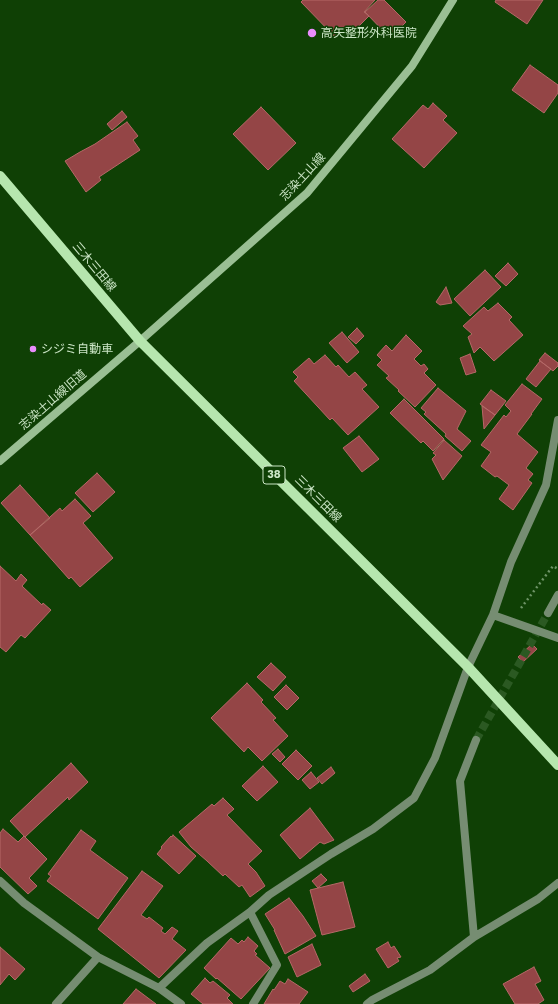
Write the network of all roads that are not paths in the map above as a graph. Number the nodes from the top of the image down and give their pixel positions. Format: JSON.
{"nodes":[{"id":1,"x":453,"y":0,"type":"edge"},
{"id":2,"x":0,"y":176,"type":"edge"},
{"id":3,"x":140,"y":341,"type":"junction"},
{"id":4,"x":558,"y":420,"type":"edge"},
{"id":5,"x":0,"y":461,"type":"edge"},
{"id":6,"x":558,"y":595,"type":"edge"},
{"id":7,"x":548,"y":613,"type":"tunnel mouth"},
{"id":8,"x":493,"y":615,"type":"junction"},
{"id":9,"x":558,"y":638,"type":"edge"},
{"id":10,"x":468,"y":667,"type":"junction"},
{"id":11,"x":476,"y":740,"type":"tunnel mouth"},
{"id":12,"x":558,"y":765,"type":"edge"},
{"id":13,"x":0,"y":881,"type":"edge"},
{"id":14,"x":558,"y":883,"type":"edge"},
{"id":15,"x":250,"y":912,"type":"junction"},
{"id":16,"x":474,"y":937,"type":"junction"},
{"id":17,"x":98,"y":957,"type":"junction"},
{"id":18,"x":159,"y":988,"type":"junction"},
{"id":19,"x":56,"y":1004,"type":"edge"},
{"id":20,"x":181,"y":1004,"type":"edge"},
{"id":21,"x":254,"y":1004,"type":"edge"},
{"id":22,"x":367,"y":1004,"type":"edge"}],
"edges":[{"from":1,"to":3,"type":"main road","name":"志染土山線"},
{"from":2,"to":3,"type":"main road","name":"三木三田線","number":"38"},
{"from":3,"to":5,"type":"main road","name":"志染土山線旧道"},
{"from":3,"to":10,"type":"main road","name":"三木三田線","number":"38"},
{"from":4,"to":8,"type":"street"},
{"from":6,"to":7,"type":"street"},
{"from":8,"to":9,"type":"street"},
{"from":8,"to":10,"type":"street"},
{"from":10,"to":12,"type":"main road","name":"三木三田線","number":"38"},
{"from":10,"to":15,"type":"street"},
{"from":11,"to":16,"type":"street"},
{"from":13,"to":17,"type":"street"},
{"from":14,"to":16,"type":"street"},
{"from":15,"to":18,"type":"street"},
{"from":15,"to":21,"type":"street"},
{"from":16,"to":22,"type":"street"},
{"from":17,"to":18,"type":"street"},
{"from":17,"to":19,"type":"street"},
{"from":18,"to":20,"type":"street"}]}
